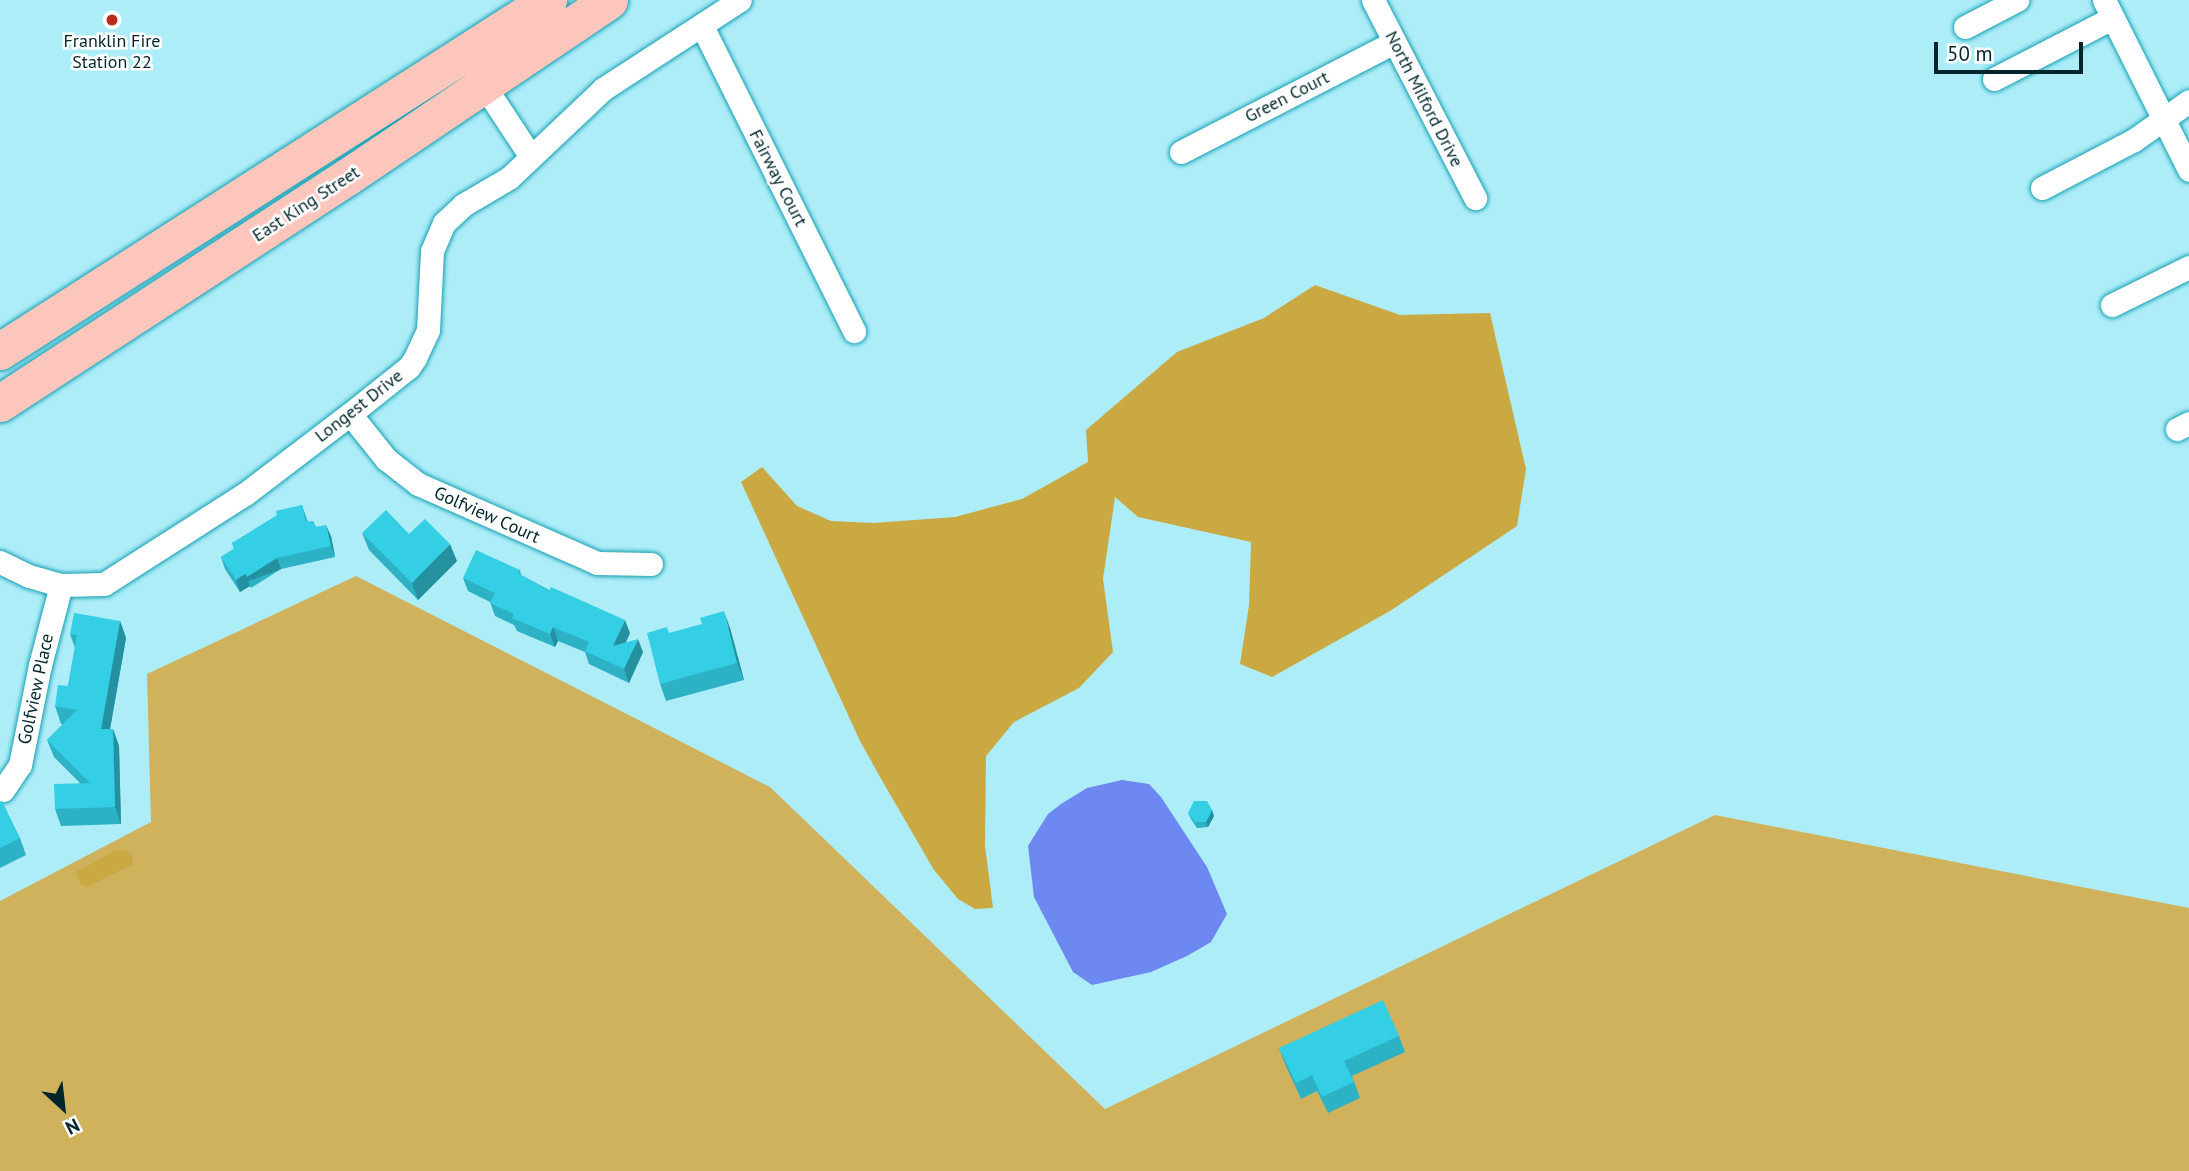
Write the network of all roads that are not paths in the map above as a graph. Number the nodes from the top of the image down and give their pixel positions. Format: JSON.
{"nodes":[{"id":1,"x":548,"y":0,"type":"edge"},
{"id":2,"x":609,"y":0,"type":"edge"},
{"id":3,"x":740,"y":0,"type":"edge"},
{"id":4,"x":1373,"y":0,"type":"edge"},
{"id":5,"x":2017,"y":0,"type":"edge"},
{"id":6,"x":2108,"y":6,"type":"edge"},
{"id":7,"x":702,"y":26,"type":"junction"},
{"id":8,"x":1965,"y":27,"type":"dead end"},
{"id":9,"x":1394,"y":42,"type":"junction"},
{"id":10,"x":464,"y":54,"type":"junction"},
{"id":11,"x":1994,"y":79,"type":"dead end"},
{"id":12,"x":484,"y":86,"type":"junction"},
{"id":13,"x":2189,"y":102,"type":"edge"},
{"id":14,"x":2164,"y":120,"type":"junction"},
{"id":15,"x":1181,"y":152,"type":"dead end"},
{"id":16,"x":531,"y":157,"type":"junction"},
{"id":17,"x":2189,"y":170,"type":"edge"},
{"id":18,"x":2042,"y":188,"type":"dead end"},
{"id":19,"x":1475,"y":198,"type":"dead end"},
{"id":20,"x":2189,"y":267,"type":"edge"},
{"id":21,"x":2112,"y":305,"type":"dead end"},
{"id":22,"x":854,"y":331,"type":"dead end"},
{"id":23,"x":0,"y":351,"type":"edge"},
{"id":24,"x":0,"y":403,"type":"edge"},
{"id":25,"x":350,"y":414,"type":"junction"},
{"id":26,"x":0,"y":562,"type":"edge"},
{"id":27,"x":651,"y":564,"type":"dead end"},
{"id":28,"x":61,"y":584,"type":"junction"},
{"id":29,"x":3,"y":790,"type":"dead end"}],
"edges":[{"from":1,"to":10,"type":"main road"},
{"from":2,"to":12,"type":"main road","name":"East King Street"},
{"from":3,"to":7,"type":"street","name":"Longest Drive"},
{"from":4,"to":9,"type":"street","name":"North Milford Drive"},
{"from":5,"to":8,"type":"street"},
{"from":6,"to":11,"type":"street"},
{"from":6,"to":14,"type":"street"},
{"from":7,"to":16,"type":"street","name":"Longest Drive"},
{"from":7,"to":22,"type":"street","name":"Fairway Court"},
{"from":9,"to":15,"type":"street","name":"Green Court"},
{"from":9,"to":19,"type":"street","name":"North Milford Drive"},
{"from":10,"to":12,"type":"street"},
{"from":10,"to":23,"type":"main road"},
{"from":12,"to":16,"type":"street"},
{"from":12,"to":24,"type":"main road","name":"East King Street"},
{"from":13,"to":14,"type":"street"},
{"from":14,"to":17,"type":"street"},
{"from":14,"to":18,"type":"street"},
{"from":16,"to":25,"type":"street","name":"Longest Drive"},
{"from":20,"to":21,"type":"street"},
{"from":25,"to":27,"type":"street","name":"Golfview Court"},
{"from":25,"to":28,"type":"street","name":"Longest Drive"},
{"from":26,"to":28,"type":"street","name":"Longest Drive"},
{"from":28,"to":29,"type":"street","name":"Golfview Place"}]}
